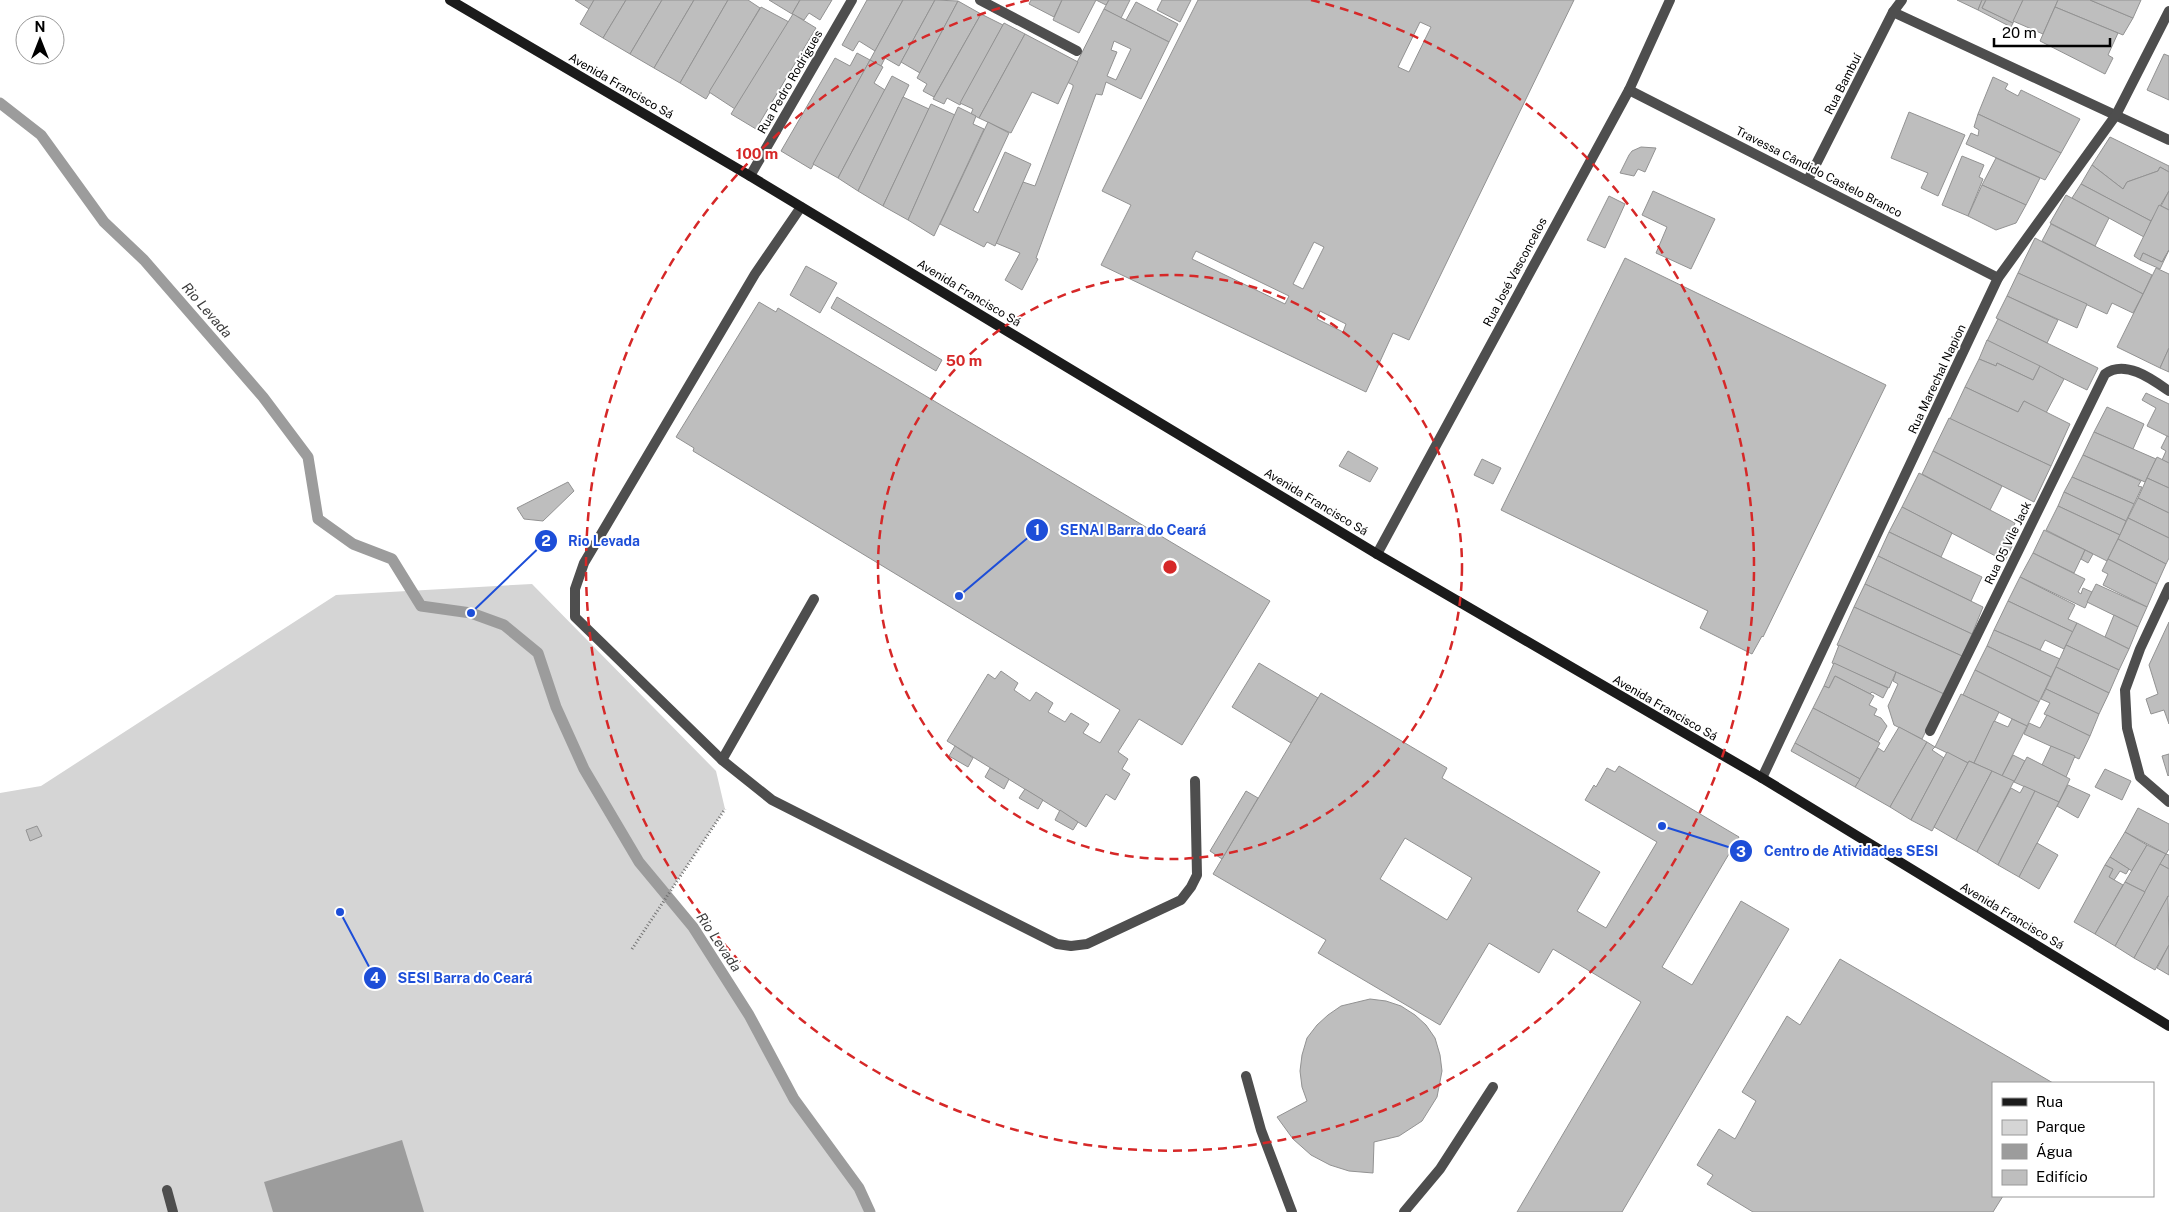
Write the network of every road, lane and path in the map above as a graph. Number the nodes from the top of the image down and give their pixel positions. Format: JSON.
{"nodes":[{"id":1,"x":450,"y":0,"type":"edge"},
{"id":2,"x":852,"y":0,"type":"edge"},
{"id":3,"x":980,"y":0,"type":"edge"},
{"id":4,"x":1670,"y":0,"type":"edge"},
{"id":5,"x":1902,"y":0,"type":"edge"},
{"id":6,"x":2169,"y":10,"type":"edge"},
{"id":7,"x":1893,"y":12,"type":"junction"},
{"id":8,"x":1077,"y":50,"type":"dead end"},
{"id":9,"x":1628,"y":90,"type":"junction"},
{"id":10,"x":2116,"y":115,"type":"junction"},
{"id":11,"x":2169,"y":140,"type":"edge"},
{"id":12,"x":750,"y":176,"type":"junction"},
{"id":13,"x":1808,"y":180,"type":"junction"},
{"id":14,"x":801,"y":207,"type":"junction"},
{"id":15,"x":1998,"y":278,"type":"junction"},
{"id":16,"x":2169,"y":391,"type":"edge"},
{"id":17,"x":1377,"y":554,"type":"junction"},
{"id":18,"x":2169,"y":587,"type":"edge"},
{"id":19,"x":814,"y":599,"type":"dead end"},
{"id":20,"x":1930,"y":731,"type":"dead end"},
{"id":21,"x":722,"y":760,"type":"junction"},
{"id":22,"x":1762,"y":778,"type":"junction"},
{"id":23,"x":1195,"y":781,"type":"dead end"},
{"id":24,"x":2169,"y":802,"type":"edge"},
{"id":25,"x":725,"y":808,"type":"dead end"},
{"id":26,"x":632,"y":949,"type":"dead end"},
{"id":27,"x":2169,"y":1026,"type":"edge"},
{"id":28,"x":1246,"y":1076,"type":"dead end"},
{"id":29,"x":1493,"y":1087,"type":"dead end"},
{"id":30,"x":166,"y":1190,"type":"dead end"},
{"id":31,"x":173,"y":1212,"type":"edge"},
{"id":32,"x":1292,"y":1212,"type":"edge"},
{"id":33,"x":1404,"y":1212,"type":"edge"}],
"edges":[{"from":1,"to":12,"type":"main road","name":"Avenida Francisco Sá"},
{"from":2,"to":12,"type":"street","name":"Rua Pedro Rodrigues"},
{"from":3,"to":8,"type":"street"},
{"from":4,"to":9,"type":"street","name":"Rua José Vasconcelos"},
{"from":5,"to":7,"type":"street","name":"Rua Bambuí"},
{"from":6,"to":10,"type":"street","name":"Rua Marechal Napion"},
{"from":7,"to":10,"type":"street"},
{"from":7,"to":13,"type":"street","name":"Rua Bambuí"},
{"from":9,"to":13,"type":"street","name":"Travessa Cândido Castelo Branco"},
{"from":9,"to":17,"type":"street","name":"Rua José Vasconcelos"},
{"from":10,"to":11,"type":"street"},
{"from":10,"to":15,"type":"street","name":"Rua Marechal Napion"},
{"from":12,"to":14,"type":"main road","name":"Avenida Francisco Sá"},
{"from":13,"to":15,"type":"street","name":"Travessa Cândido Castelo Branco"},
{"from":14,"to":17,"type":"main road","name":"Avenida Francisco Sá"},
{"from":14,"to":21,"type":"street"},
{"from":15,"to":22,"type":"street","name":"Rua Marechal Napion"},
{"from":16,"to":20,"type":"street","name":"Rua 05 Vile Jack"},
{"from":17,"to":22,"type":"main road","name":"Avenida Francisco Sá"},
{"from":18,"to":24,"type":"street"},
{"from":19,"to":21,"type":"street"},
{"from":21,"to":23,"type":"street"},
{"from":22,"to":27,"type":"main road","name":"Avenida Francisco Sá"},
{"from":25,"to":26,"type":"path"},
{"from":28,"to":32,"type":"street"},
{"from":29,"to":33,"type":"street"},
{"from":30,"to":31,"type":"street"}]}
